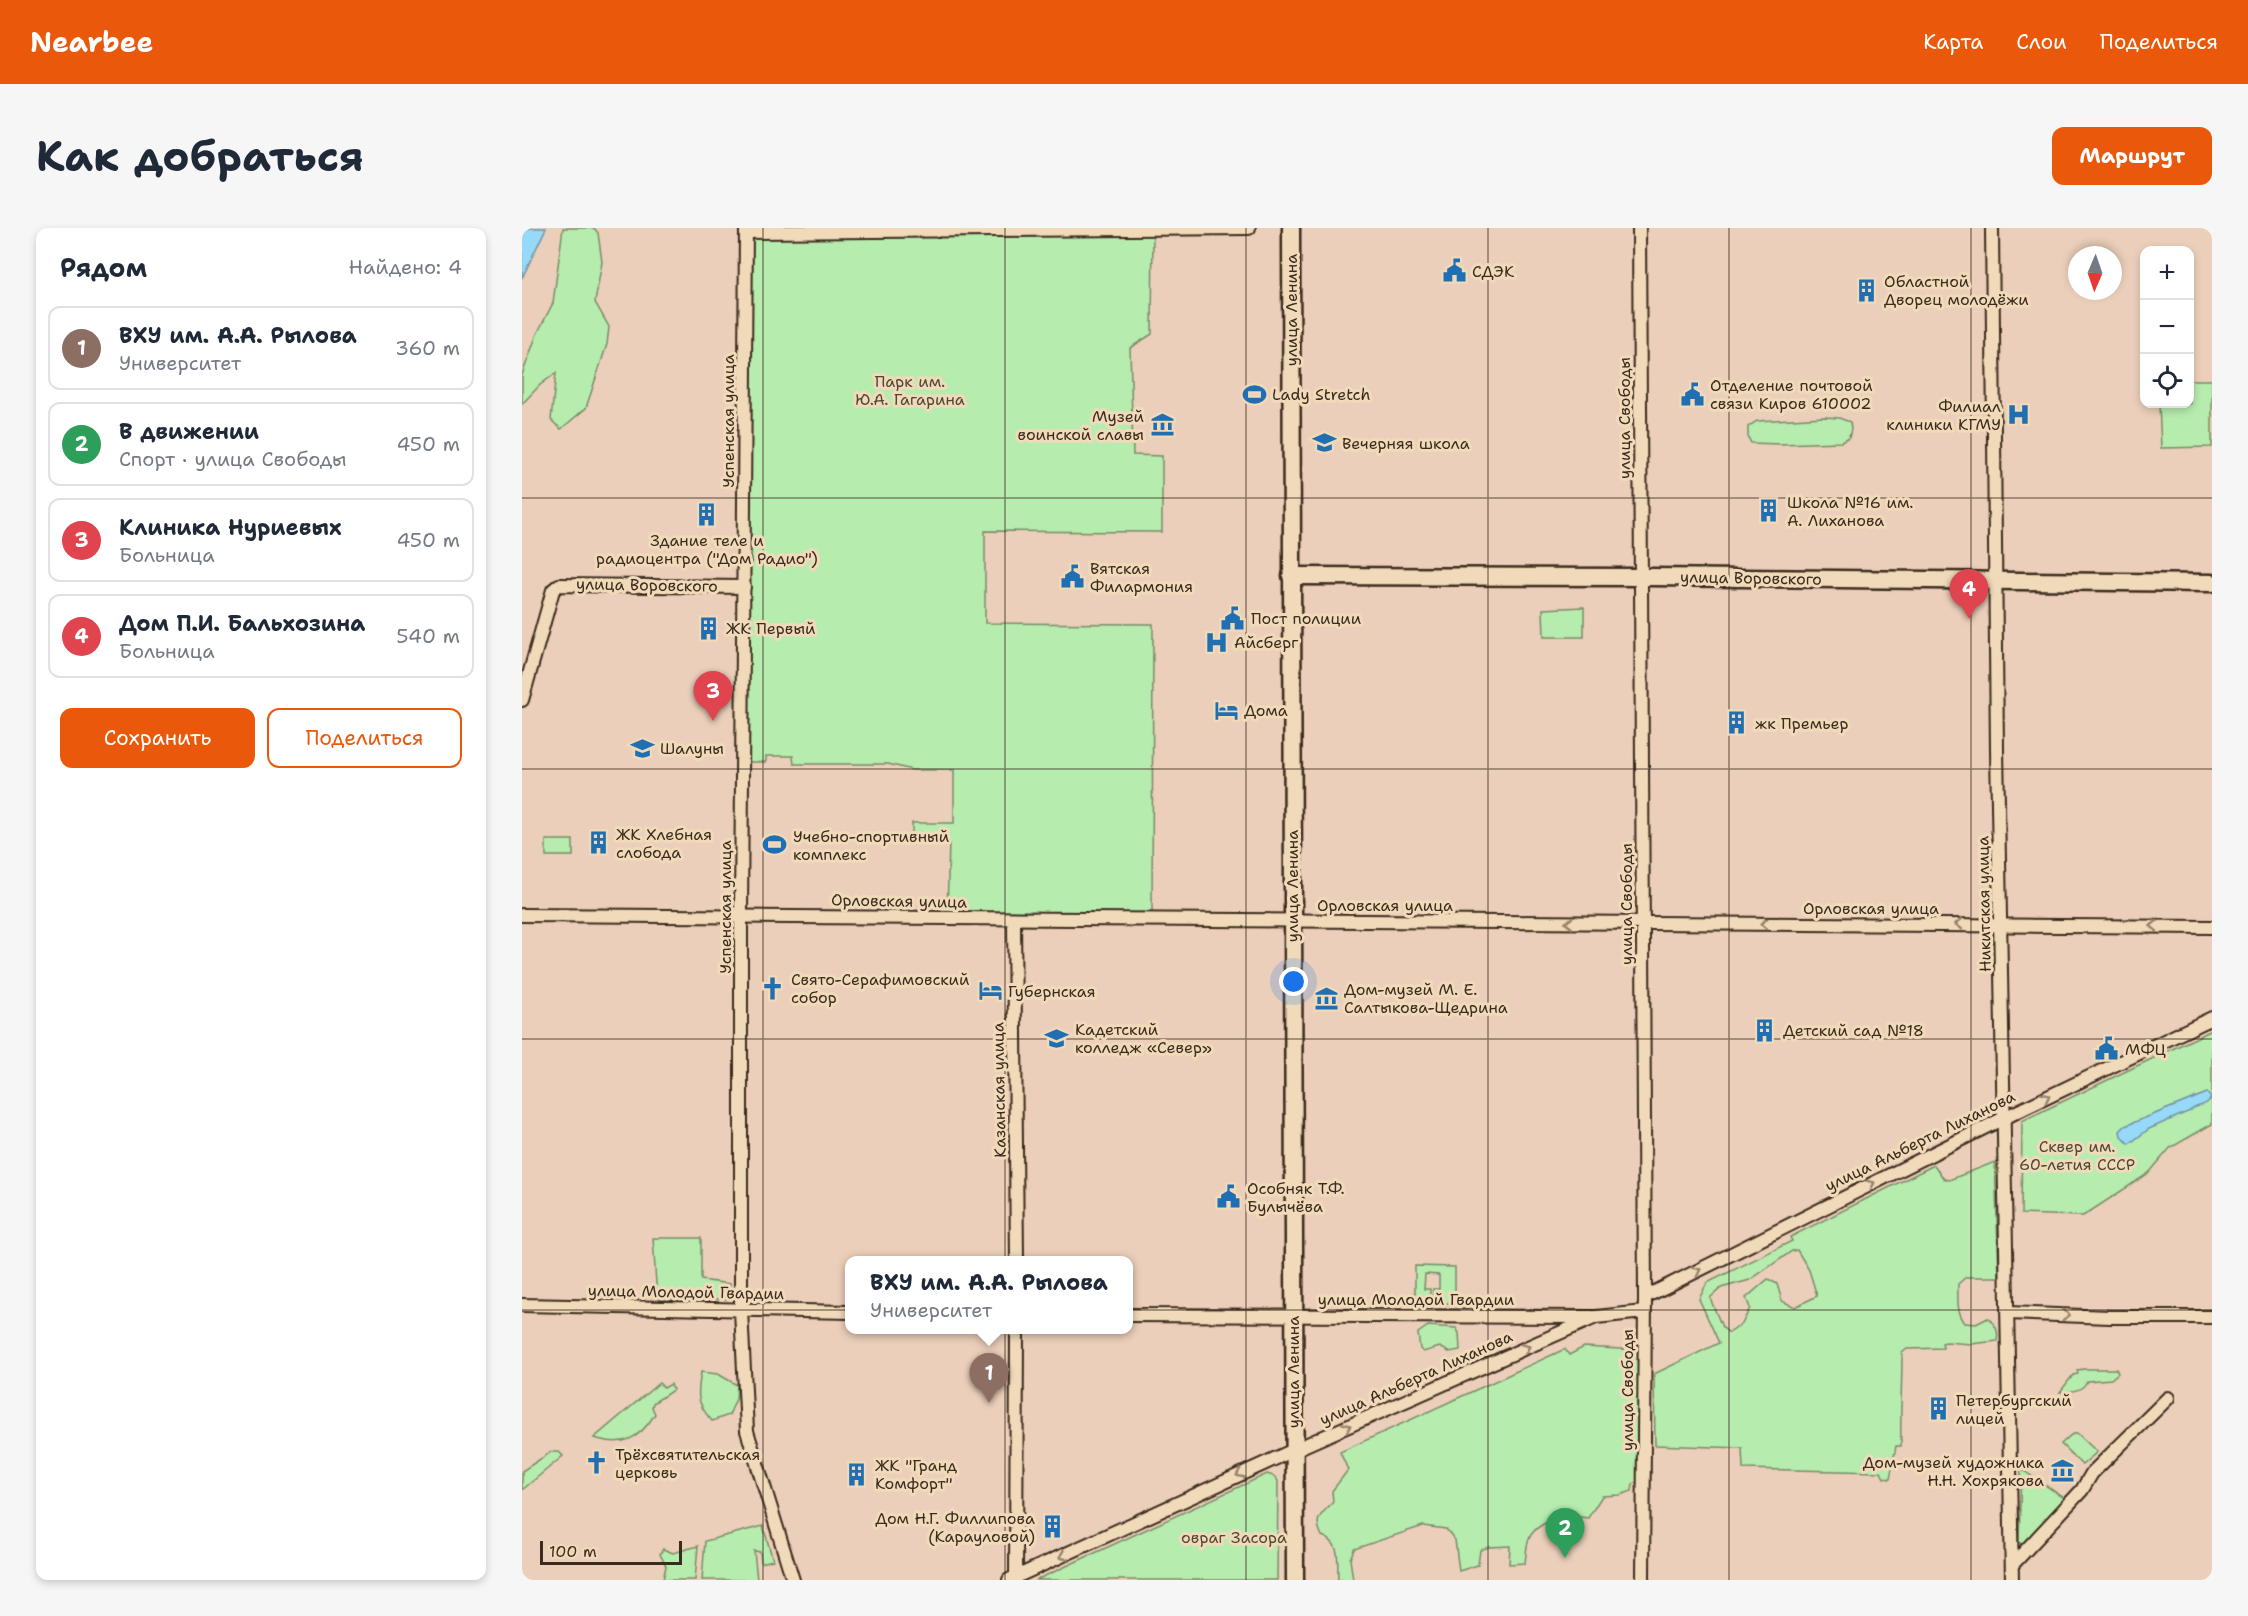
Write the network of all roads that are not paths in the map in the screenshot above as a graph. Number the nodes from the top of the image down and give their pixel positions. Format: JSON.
{"nodes":[{"id":1,"x":1249,"y":228,"type":"edge"},
{"id":2,"x":1291,"y":228,"type":"edge"},
{"id":3,"x":1639,"y":228,"type":"edge"},
{"id":4,"x":1992,"y":228,"type":"edge"},
{"id":5,"x":1020,"y":229,"type":"edge"},
{"id":6,"x":746,"y":230,"type":"edge"},
{"id":7,"x":1291,"y":576,"type":"junction"},
{"id":8,"x":1641,"y":576,"type":"junction"},
{"id":9,"x":1995,"y":581,"type":"junction"},
{"id":10,"x":2212,"y":583,"type":"edge"},
{"id":11,"x":744,"y":587,"type":"junction"},
{"id":12,"x":522,"y":700,"type":"edge"},
{"id":13,"x":522,"y":915,"type":"edge"},
{"id":14,"x":741,"y":916,"type":"junction"},
{"id":15,"x":1014,"y":919,"type":"junction"},
{"id":16,"x":1292,"y":921,"type":"junction"},
{"id":17,"x":1642,"y":924,"type":"junction"},
{"id":18,"x":2000,"y":925,"type":"junction"},
{"id":19,"x":2212,"y":927,"type":"edge"},
{"id":20,"x":2212,"y":1017,"type":"edge"},
{"id":21,"x":2004,"y":1118,"type":"junction"},
{"id":22,"x":1017,"y":1256,"type":"edge"},
{"id":23,"x":1645,"y":1297,"type":"junction"},
{"id":24,"x":522,"y":1305,"type":"edge"},
{"id":25,"x":741,"y":1310,"type":"junction"},
{"id":26,"x":845,"y":1312,"type":"edge"},
{"id":27,"x":1644,"y":1312,"type":"junction"},
{"id":28,"x":2008,"y":1313,"type":"junction"},
{"id":29,"x":1133,"y":1315,"type":"edge"},
{"id":30,"x":1293,"y":1315,"type":"junction"},
{"id":31,"x":1596,"y":1317,"type":"junction"},
{"id":32,"x":2212,"y":1317,"type":"edge"},
{"id":33,"x":1017,"y":1334,"type":"edge"},
{"id":34,"x":2168,"y":1398,"type":"dead end"},
{"id":35,"x":1294,"y":1450,"type":"junction"},
{"id":36,"x":2012,"y":1565,"type":"junction"},
{"id":37,"x":1014,"y":1579,"type":"edge"},
{"id":38,"x":793,"y":1580,"type":"edge"},
{"id":39,"x":1295,"y":1580,"type":"edge"},
{"id":40,"x":1643,"y":1580,"type":"edge"},
{"id":41,"x":2012,"y":1580,"type":"edge"}],
"edges":[{"from":1,"to":5,"type":"street"},
{"from":2,"to":7,"type":"main road","name":"улица Ленина"},
{"from":3,"to":8,"type":"street","name":"улица Свободы"},
{"from":4,"to":9,"type":"street","name":"Никитская улица"},
{"from":5,"to":6,"type":"street"},
{"from":6,"to":11,"type":"street","name":"Успенская улица"},
{"from":7,"to":8,"type":"main road","name":"улица Воровского"},
{"from":7,"to":16,"type":"main road","name":"улица Ленина"},
{"from":8,"to":9,"type":"main road","name":"улица Воровского"},
{"from":8,"to":17,"type":"street","name":"улица Свободы"},
{"from":9,"to":10,"type":"main road","name":"улица Воровского"},
{"from":9,"to":18,"type":"street","name":"Никитская улица"},
{"from":11,"to":12,"type":"street","name":"улица Воровского"},
{"from":11,"to":14,"type":"street","name":"Успенская улица"},
{"from":13,"to":14,"type":"street","name":"Орловская улица"},
{"from":14,"to":15,"type":"street","name":"Орловская улица"},
{"from":14,"to":25,"type":"street","name":"Успенская улица"},
{"from":15,"to":16,"type":"street","name":"Орловская улица"},
{"from":15,"to":22,"type":"street","name":"Казанская улица"},
{"from":17,"to":16,"type":"street","name":"Орловская улица","one_way":true},
{"from":16,"to":30,"type":"main road","name":"улица Ленина"},
{"from":18,"to":17,"type":"street","name":"Орловская улица","one_way":true},
{"from":17,"to":23,"type":"street","name":"улица Свободы"},
{"from":19,"to":18,"type":"street","name":"Орловская улица","one_way":true},
{"from":18,"to":21,"type":"street","name":"Никитская улица"},
{"from":21,"to":20,"type":"street","name":"улица Альберта Лиханова","one_way":true},
{"from":23,"to":21,"type":"street","name":"улица Альберта Лиханова","one_way":true},
{"from":21,"to":28,"type":"street","name":"Никитская улица"},
{"from":23,"to":27,"type":"street","name":"улица Свободы"},
{"from":24,"to":25,"type":"street","name":"улица Молодой Гвардии"},
{"from":25,"to":26,"type":"street","name":"улица Молодой Гвардии"},
{"from":25,"to":38,"type":"street","name":"Успенская улица"},
{"from":27,"to":31,"type":"street","name":"улица Альберта Лиханова"},
{"from":27,"to":40,"type":"street","name":"улица Свободы"},
{"from":28,"to":32,"type":"street","one_way":true},
{"from":28,"to":36,"type":"street","name":"Никитская улица"},
{"from":29,"to":30,"type":"street","name":"улица Молодой Гвардии"},
{"from":30,"to":31,"type":"street","name":"улица Молодой Гвардии"},
{"from":30,"to":35,"type":"main road","name":"улица Ленина"},
{"from":35,"to":31,"type":"street","name":"улица Альберта Лиханова","one_way":true},
{"from":33,"to":37,"type":"street"},
{"from":34,"to":36,"type":"street"},
{"from":35,"to":37,"type":"street","name":"улица Альберта Лиханова","one_way":true},
{"from":35,"to":39,"type":"main road","name":"улица Ленина"},
{"from":36,"to":41,"type":"street","name":"Никитская улица"}]}
